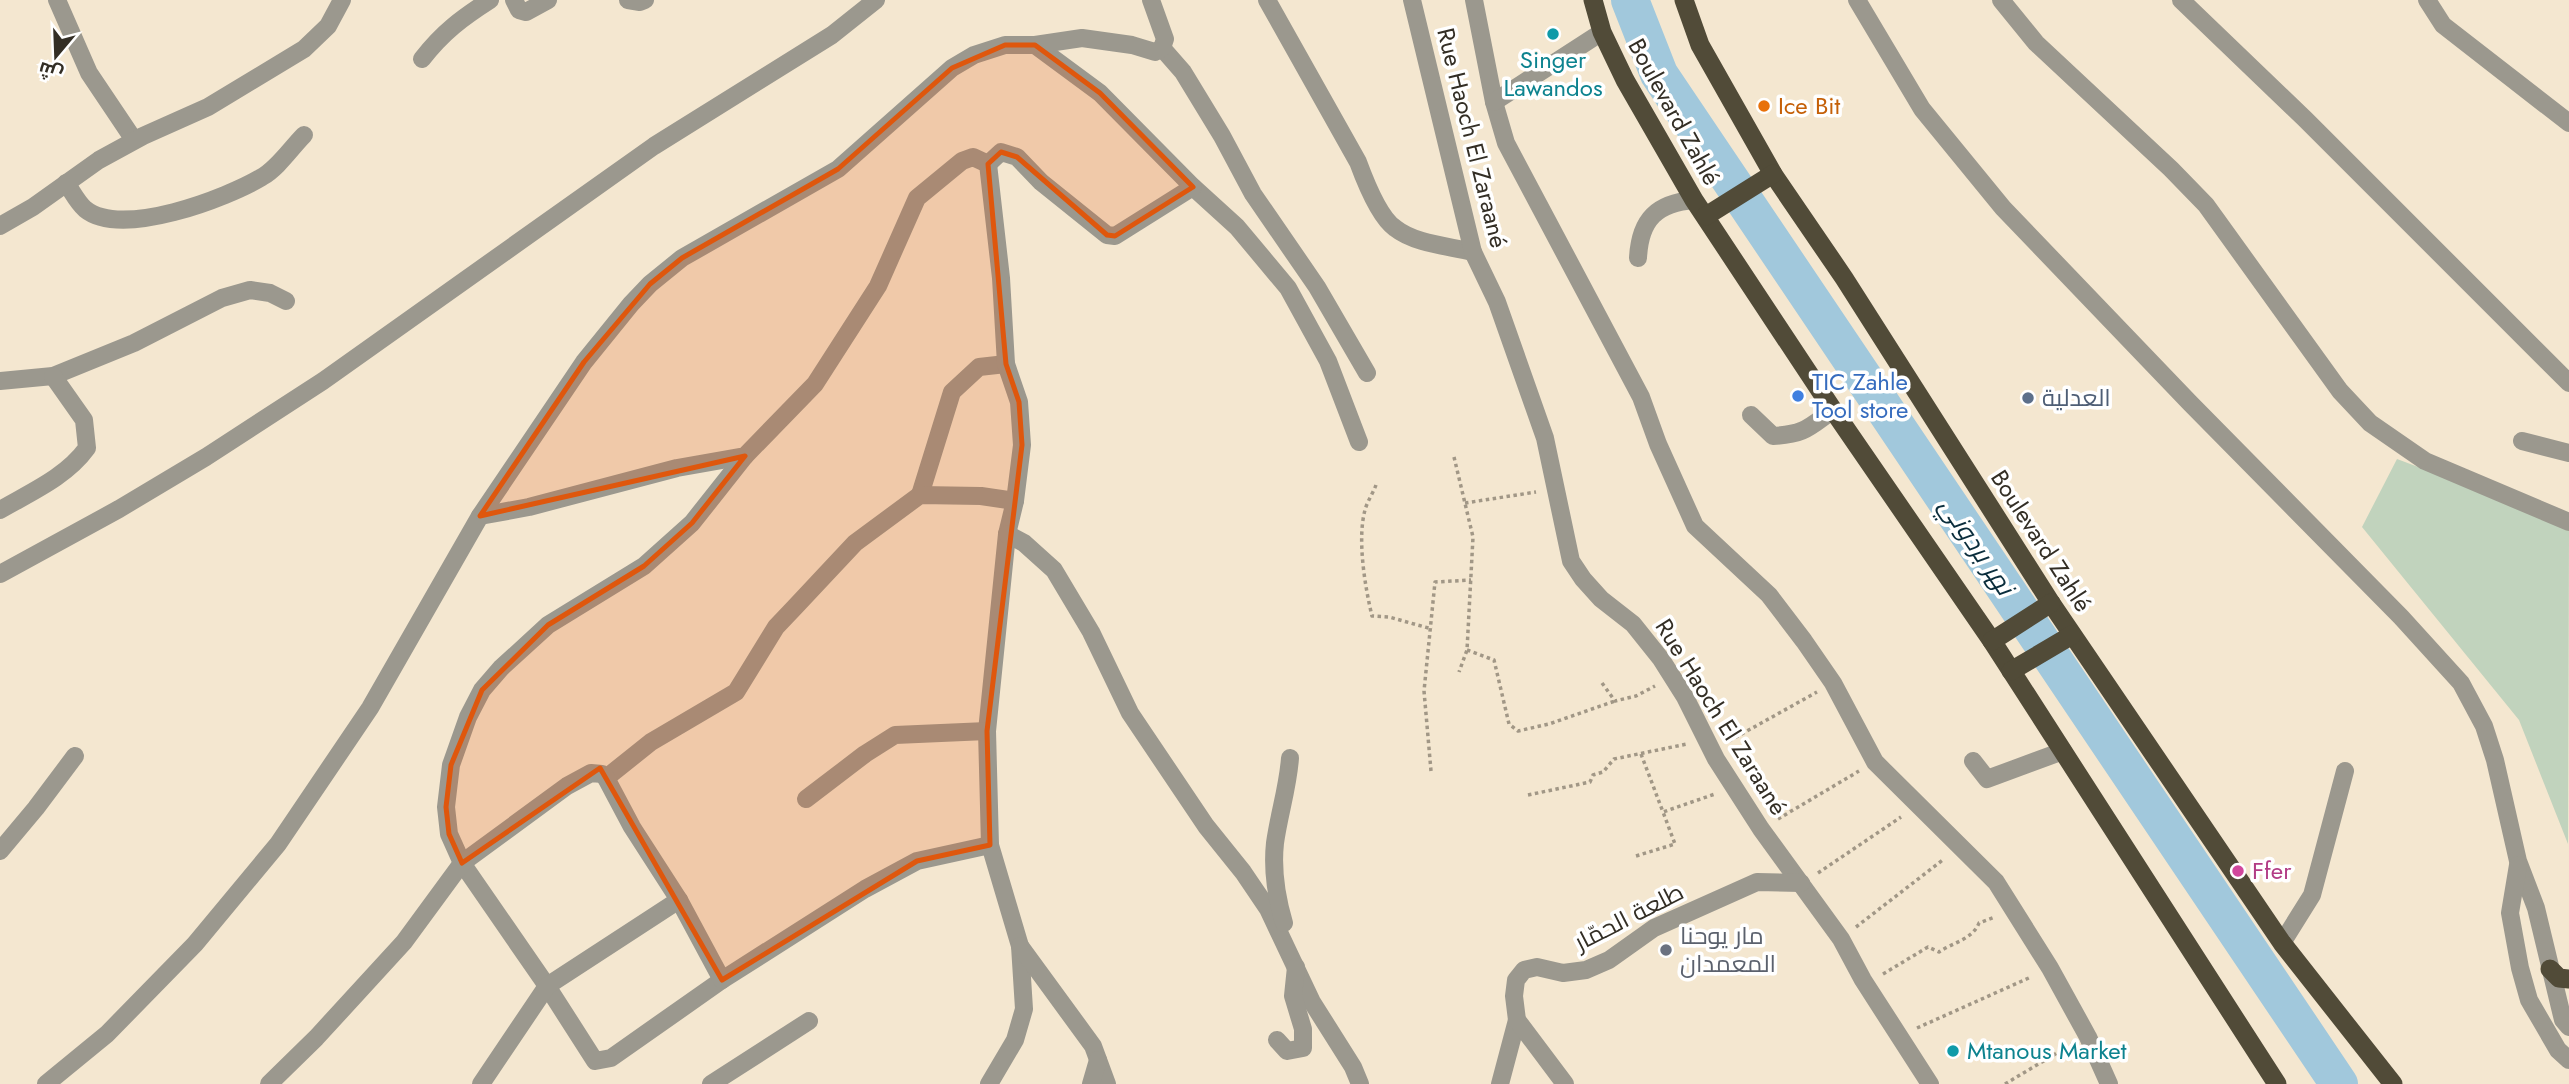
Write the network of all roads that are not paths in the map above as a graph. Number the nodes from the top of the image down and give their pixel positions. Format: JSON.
{"nodes":[{"id":1,"x":57,"y":0,"type":"edge"},
{"id":2,"x":342,"y":0,"type":"edge"},
{"id":3,"x":490,"y":0,"type":"edge"},
{"id":4,"x":514,"y":0,"type":"edge"},
{"id":5,"x":548,"y":0,"type":"edge"},
{"id":6,"x":628,"y":0,"type":"edge"},
{"id":7,"x":645,"y":0,"type":"edge"},
{"id":8,"x":876,"y":0,"type":"edge"},
{"id":9,"x":1151,"y":0,"type":"edge"},
{"id":10,"x":1267,"y":0,"type":"edge"},
{"id":11,"x":1412,"y":0,"type":"edge"},
{"id":12,"x":1474,"y":0,"type":"edge"},
{"id":13,"x":1593,"y":0,"type":"edge"},
{"id":14,"x":1684,"y":0,"type":"edge"},
{"id":15,"x":1857,"y":0,"type":"edge"},
{"id":16,"x":2001,"y":0,"type":"edge"},
{"id":17,"x":2181,"y":0,"type":"edge"},
{"id":18,"x":2427,"y":0,"type":"edge"},
{"id":19,"x":1602,"y":32,"type":"junction"},
{"id":20,"x":1035,"y":45,"type":"junction"},
{"id":21,"x":1162,"y":48,"type":"junction"},
{"id":22,"x":422,"y":59,"type":"dead end"},
{"id":23,"x":1494,"y":102,"type":"junction"},
{"id":24,"x":2569,"y":123,"type":"edge"},
{"id":25,"x":304,"y":135,"type":"dead end"},
{"id":26,"x":134,"y":140,"type":"junction"},
{"id":27,"x":988,"y":164,"type":"junction"},
{"id":28,"x":1773,"y":174,"type":"junction"},
{"id":29,"x":66,"y":183,"type":"junction"},
{"id":30,"x":1194,"y":187,"type":"junction"},
{"id":31,"x":1694,"y":200,"type":"junction"},
{"id":32,"x":1706,"y":216,"type":"junction"},
{"id":33,"x":0,"y":226,"type":"edge"},
{"id":34,"x":1473,"y":252,"type":"junction"},
{"id":35,"x":1638,"y":258,"type":"dead end"},
{"id":36,"x":286,"y":302,"type":"dead end"},
{"id":37,"x":1006,"y":364,"type":"junction"},
{"id":38,"x":1367,"y":373,"type":"dead end"},
{"id":39,"x":53,"y":376,"type":"junction"},
{"id":40,"x":0,"y":381,"type":"edge"},
{"id":41,"x":2569,"y":383,"type":"edge"},
{"id":42,"x":1833,"y":410,"type":"junction"},
{"id":43,"x":1751,"y":415,"type":"dead end"},
{"id":44,"x":2522,"y":441,"type":"dead end"},
{"id":45,"x":1359,"y":442,"type":"dead end"},
{"id":46,"x":2569,"y":453,"type":"edge"},
{"id":47,"x":745,"y":456,"type":"junction"},
{"id":48,"x":920,"y":495,"type":"junction"},
{"id":49,"x":1015,"y":501,"type":"junction"},
{"id":50,"x":0,"y":510,"type":"edge"},
{"id":51,"x":480,"y":516,"type":"junction"},
{"id":52,"x":2569,"y":522,"type":"edge"},
{"id":53,"x":1007,"y":534,"type":"junction"},
{"id":54,"x":0,"y":574,"type":"edge"},
{"id":55,"x":2044,"y":608,"type":"junction"},
{"id":56,"x":2065,"y":638,"type":"junction"},
{"id":57,"x":1992,"y":641,"type":"junction"},
{"id":58,"x":2011,"y":671,"type":"junction"},
{"id":59,"x":987,"y":732,"type":"junction"},
{"id":60,"x":2063,"y":751,"type":"junction"},
{"id":61,"x":75,"y":755,"type":"dead end"},
{"id":62,"x":1290,"y":758,"type":"dead end"},
{"id":63,"x":1973,"y":761,"type":"dead end"},
{"id":64,"x":2345,"y":771,"type":"dead end"},
{"id":65,"x":606,"y":778,"type":"junction"},
{"id":66,"x":806,"y":799,"type":"dead end"},
{"id":67,"x":990,"y":845,"type":"junction"},
{"id":68,"x":0,"y":851,"type":"edge"},
{"id":69,"x":2518,"y":861,"type":"junction"},
{"id":70,"x":462,"y":863,"type":"junction"},
{"id":71,"x":1801,"y":883,"type":"junction"},
{"id":72,"x":679,"y":900,"type":"junction"},
{"id":73,"x":1281,"y":936,"type":"junction"},
{"id":74,"x":2282,"y":943,"type":"junction"},
{"id":75,"x":1020,"y":946,"type":"junction"},
{"id":76,"x":1296,"y":967,"type":"junction"},
{"id":77,"x":2550,"y":970,"type":"junction"},
{"id":78,"x":2569,"y":979,"type":"edge"},
{"id":79,"x":722,"y":980,"type":"junction"},
{"id":80,"x":547,"y":986,"type":"junction"},
{"id":81,"x":1517,"y":1020,"type":"junction"},
{"id":82,"x":808,"y":1021,"type":"dead end"},
{"id":83,"x":2569,"y":1027,"type":"edge"},
{"id":84,"x":1277,"y":1040,"type":"dead end"},
{"id":85,"x":1098,"y":1060,"type":"junction"},
{"id":86,"x":2569,"y":1060,"type":"edge"},
{"id":87,"x":2271,"y":1082,"type":"edge"},
{"id":88,"x":46,"y":1084,"type":"edge"},
{"id":89,"x":269,"y":1084,"type":"edge"},
{"id":90,"x":481,"y":1084,"type":"edge"},
{"id":91,"x":711,"y":1084,"type":"edge"},
{"id":92,"x":989,"y":1084,"type":"edge"},
{"id":93,"x":1091,"y":1084,"type":"edge"},
{"id":94,"x":1107,"y":1084,"type":"edge"},
{"id":95,"x":1360,"y":1084,"type":"edge"},
{"id":96,"x":1500,"y":1084,"type":"edge"},
{"id":97,"x":1565,"y":1084,"type":"edge"},
{"id":98,"x":1930,"y":1084,"type":"edge"},
{"id":99,"x":2109,"y":1084,"type":"edge"},
{"id":100,"x":2393,"y":1084,"type":"edge"}],
"edges":[{"from":1,"to":26,"type":"street"},
{"from":2,"to":26,"type":"street"},
{"from":3,"to":22,"type":"street"},
{"from":4,"to":5,"type":"street"},
{"from":6,"to":7,"type":"street"},
{"from":8,"to":54,"type":"street"},
{"from":9,"to":21,"type":"street"},
{"from":10,"to":34,"type":"street"},
{"from":11,"to":34,"type":"street","name":"Rue Haoch El Zaraané"},
{"from":12,"to":23,"type":"street"},
{"from":13,"to":19,"type":"highway","name":"Boulevard Zahlé"},
{"from":14,"to":28,"type":"highway","name":"Boulevard Zahlé"},
{"from":15,"to":69,"type":"street"},
{"from":16,"to":52,"type":"street"},
{"from":17,"to":41,"type":"street"},
{"from":18,"to":24,"type":"street"},
{"from":19,"to":23,"type":"street"},
{"from":19,"to":31,"type":"highway","name":"Boulevard Zahlé"},
{"from":20,"to":21,"type":"street"},
{"from":20,"to":30,"type":"street"},
{"from":20,"to":51,"type":"street"},
{"from":21,"to":38,"type":"street"},
{"from":23,"to":99,"type":"street"},
{"from":25,"to":29,"type":"street"},
{"from":26,"to":29,"type":"street"},
{"from":27,"to":30,"type":"street"},
{"from":27,"to":37,"type":"street"},
{"from":27,"to":47,"type":"street"},
{"from":28,"to":32,"type":"highway"},
{"from":28,"to":55,"type":"highway","name":"Boulevard Zahlé"},
{"from":29,"to":33,"type":"street"},
{"from":30,"to":45,"type":"street"},
{"from":31,"to":32,"type":"highway","name":"Boulevard Zahlé"},
{"from":31,"to":35,"type":"street"},
{"from":32,"to":42,"type":"highway","name":"Boulevard Zahlé"},
{"from":34,"to":71,"type":"street","name":"Rue Haoch El Zaraané"},
{"from":36,"to":39,"type":"street"},
{"from":37,"to":48,"type":"street"},
{"from":37,"to":49,"type":"street"},
{"from":39,"to":40,"type":"street"},
{"from":39,"to":50,"type":"street"},
{"from":42,"to":43,"type":"street"},
{"from":42,"to":57,"type":"highway","name":"Boulevard Zahlé"},
{"from":44,"to":46,"type":"street"},
{"from":47,"to":51,"type":"street"},
{"from":47,"to":70,"type":"street"},
{"from":48,"to":49,"type":"street"},
{"from":48,"to":65,"type":"street"},
{"from":49,"to":53,"type":"street"},
{"from":51,"to":88,"type":"street"},
{"from":53,"to":59,"type":"street"},
{"from":53,"to":73,"type":"street"},
{"from":55,"to":56,"type":"highway","name":"Boulevard Zahlé"},
{"from":55,"to":57,"type":"highway"},
{"from":56,"to":58,"type":"highway"},
{"from":56,"to":74,"type":"highway","name":"Boulevard Zahlé"},
{"from":57,"to":58,"type":"highway","name":"Boulevard Zahlé"},
{"from":58,"to":60,"type":"highway","name":"Boulevard Zahlé"},
{"from":59,"to":66,"type":"street"},
{"from":59,"to":67,"type":"street"},
{"from":60,"to":63,"type":"street"},
{"from":60,"to":87,"type":"highway","name":"Boulevard Zahlé"},
{"from":61,"to":68,"type":"street"},
{"from":62,"to":73,"type":"street"},
{"from":64,"to":74,"type":"street"},
{"from":65,"to":70,"type":"street"},
{"from":65,"to":72,"type":"street"},
{"from":67,"to":75,"type":"street"},
{"from":67,"to":79,"type":"street"},
{"from":69,"to":77,"type":"street"},
{"from":69,"to":86,"type":"street"},
{"from":70,"to":80,"type":"street"},
{"from":70,"to":89,"type":"street"},
{"from":71,"to":81,"type":"street","name":"طلعة الحمّار"},
{"from":71,"to":98,"type":"street","name":"Rue Haoch El Zaraané"},
{"from":72,"to":79,"type":"street"},
{"from":72,"to":80,"type":"street"},
{"from":73,"to":76,"type":"street"},
{"from":74,"to":100,"type":"highway","name":"Boulevard Zahlé"},
{"from":75,"to":85,"type":"street"},
{"from":75,"to":92,"type":"street"},
{"from":76,"to":84,"type":"street"},
{"from":76,"to":95,"type":"street"},
{"from":77,"to":78,"type":"highway"},
{"from":77,"to":83,"type":"street"},
{"from":79,"to":80,"type":"street"},
{"from":80,"to":90,"type":"street"},
{"from":81,"to":96,"type":"street","name":"طلعة الحمّار"},
{"from":81,"to":97,"type":"street"},
{"from":82,"to":91,"type":"street"},
{"from":85,"to":93,"type":"street"},
{"from":85,"to":94,"type":"street"}]}
